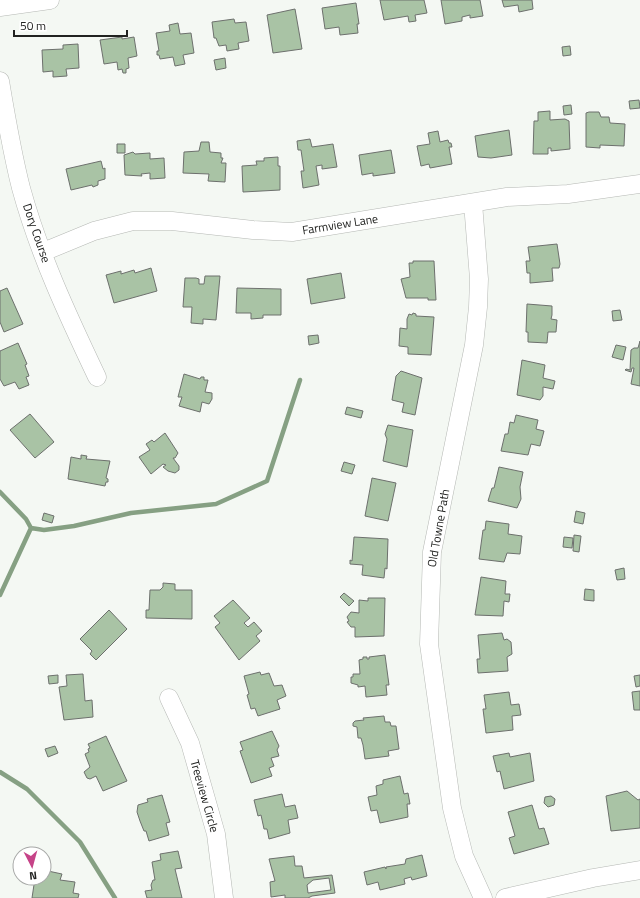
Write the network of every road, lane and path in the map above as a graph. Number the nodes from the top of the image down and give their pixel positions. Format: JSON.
{"nodes":[{"id":1,"x":50,"y":0,"type":"edge"},
{"id":2,"x":0,"y":7,"type":"edge"},
{"id":3,"x":0,"y":81,"type":"edge"},
{"id":4,"x":640,"y":184,"type":"edge"},
{"id":5,"x":473,"y":203,"type":"junction"},
{"id":6,"x":43,"y":252,"type":"junction"},
{"id":7,"x":97,"y":377,"type":"dead end"},
{"id":8,"x":169,"y":698,"type":"dead end"},
{"id":9,"x":640,"y":870,"type":"edge"},
{"id":10,"x":224,"y":898,"type":"edge"},
{"id":11,"x":483,"y":898,"type":"edge"},
{"id":12,"x":506,"y":898,"type":"edge"}],
"edges":[{"from":1,"to":2,"type":"street"},
{"from":3,"to":6,"type":"street","name":"Dory Course"},
{"from":4,"to":5,"type":"street","name":"Farmview Lane"},
{"from":5,"to":6,"type":"street","name":"Farmview Lane"},
{"from":5,"to":11,"type":"street","name":"Old Towne Path"},
{"from":6,"to":7,"type":"street","name":"Dory Course"},
{"from":8,"to":10,"type":"street","name":"Treeview Circle"},
{"from":9,"to":12,"type":"street"}]}
